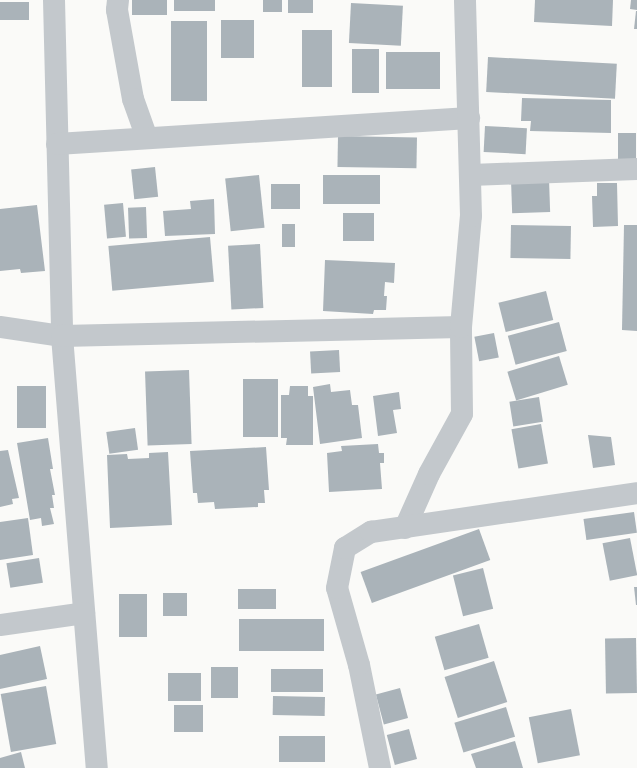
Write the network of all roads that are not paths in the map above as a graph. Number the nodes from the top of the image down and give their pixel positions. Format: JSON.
{"nodes":[{"id":1,"x":54,"y":0,"type":"edge"},
{"id":2,"x":118,"y":0,"type":"edge"},
{"id":3,"x":465,"y":0,"type":"edge"},
{"id":4,"x":470,"y":118,"type":"junction"},
{"id":5,"x":147,"y":138,"type":"junction"},
{"id":6,"x":57,"y":144,"type":"junction"},
{"id":7,"x":637,"y":169,"type":"edge"},
{"id":8,"x":471,"y":175,"type":"junction"},
{"id":9,"x":0,"y":327,"type":"edge"},
{"id":10,"x":461,"y":327,"type":"junction"},
{"id":11,"x":62,"y":336,"type":"junction"},
{"id":12,"x":637,"y":494,"type":"edge"},
{"id":13,"x":405,"y":528,"type":"junction"},
{"id":14,"x":84,"y":613,"type":"junction"},
{"id":15,"x":0,"y":625,"type":"edge"},
{"id":16,"x":97,"y":768,"type":"edge"},
{"id":17,"x":380,"y":768,"type":"edge"}],
"edges":[{"from":1,"to":6,"type":"street"},
{"from":2,"to":5,"type":"street"},
{"from":3,"to":4,"type":"street"},
{"from":4,"to":5,"type":"street"},
{"from":4,"to":8,"type":"street"},
{"from":5,"to":6,"type":"street"},
{"from":6,"to":11,"type":"street"},
{"from":7,"to":8,"type":"street"},
{"from":8,"to":10,"type":"street"},
{"from":9,"to":11,"type":"street"},
{"from":10,"to":11,"type":"street"},
{"from":10,"to":13,"type":"street"},
{"from":11,"to":14,"type":"street"},
{"from":12,"to":13,"type":"street"},
{"from":13,"to":17,"type":"street"},
{"from":14,"to":15,"type":"street"},
{"from":14,"to":16,"type":"street"}]}
